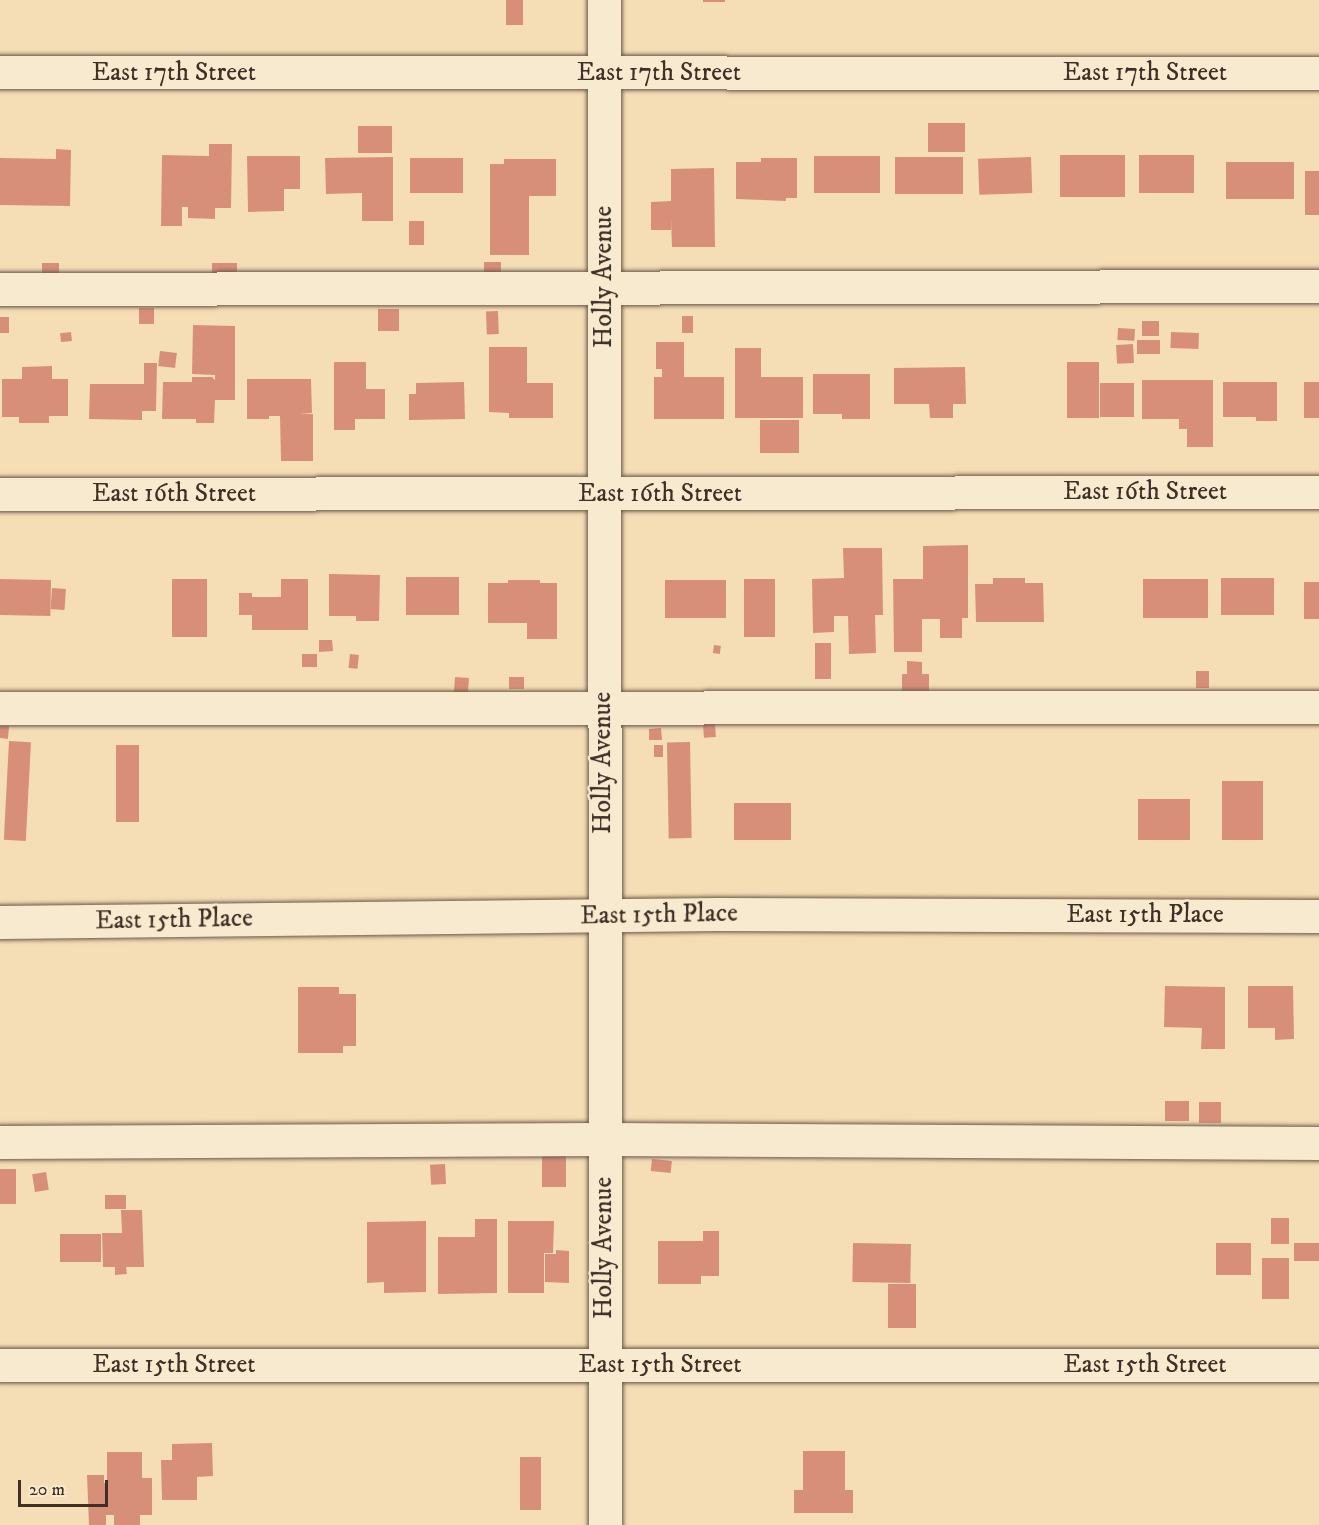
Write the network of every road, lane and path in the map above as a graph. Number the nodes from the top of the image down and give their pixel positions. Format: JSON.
{"nodes":[{"id":1,"x":604,"y":0,"type":"edge"},
{"id":2,"x":0,"y":72,"type":"edge"},
{"id":3,"x":604,"y":73,"type":"junction"},
{"id":4,"x":1319,"y":73,"type":"edge"},
{"id":5,"x":1319,"y":286,"type":"edge"},
{"id":6,"x":604,"y":288,"type":"junction"},
{"id":7,"x":0,"y":289,"type":"edge"},
{"id":8,"x":1319,"y":492,"type":"edge"},
{"id":9,"x":0,"y":494,"type":"edge"},
{"id":10,"x":603,"y":494,"type":"junction"},
{"id":11,"x":603,"y":706,"type":"junction"},
{"id":12,"x":1319,"y":706,"type":"edge"},
{"id":13,"x":0,"y":708,"type":"edge"},
{"id":14,"x":603,"y":916,"type":"junction"},
{"id":15,"x":1319,"y":916,"type":"edge"},
{"id":16,"x":0,"y":922,"type":"edge"},
{"id":17,"x":604,"y":1139,"type":"junction"},
{"id":18,"x":0,"y":1142,"type":"edge"},
{"id":19,"x":1319,"y":1143,"type":"edge"},
{"id":20,"x":0,"y":1365,"type":"edge"},
{"id":21,"x":605,"y":1365,"type":"junction"},
{"id":22,"x":1319,"y":1365,"type":"edge"},
{"id":23,"x":605,"y":1525,"type":"edge"}],
"edges":[{"from":1,"to":3,"type":"street","name":"Holly Avenue"},
{"from":2,"to":3,"type":"street","name":"East 17th Street"},
{"from":3,"to":4,"type":"street","name":"East 17th Street"},
{"from":3,"to":6,"type":"street","name":"Holly Avenue"},
{"from":5,"to":6,"type":"street"},
{"from":6,"to":7,"type":"street"},
{"from":6,"to":10,"type":"street","name":"Holly Avenue"},
{"from":8,"to":10,"type":"street","name":"East 16th Street"},
{"from":9,"to":10,"type":"street","name":"East 16th Street"},
{"from":10,"to":11,"type":"street","name":"Holly Avenue"},
{"from":11,"to":12,"type":"street"},
{"from":11,"to":13,"type":"street"},
{"from":11,"to":14,"type":"street","name":"Holly Avenue"},
{"from":14,"to":15,"type":"street","name":"East 15th Place"},
{"from":14,"to":16,"type":"street","name":"East 15th Place"},
{"from":14,"to":17,"type":"street","name":"Holly Avenue"},
{"from":17,"to":18,"type":"street"},
{"from":17,"to":19,"type":"street"},
{"from":17,"to":21,"type":"street","name":"Holly Avenue"},
{"from":20,"to":21,"type":"street","name":"East 15th Street"},
{"from":21,"to":22,"type":"street","name":"East 15th Street"},
{"from":21,"to":23,"type":"street","name":"Holly Avenue"}]}
